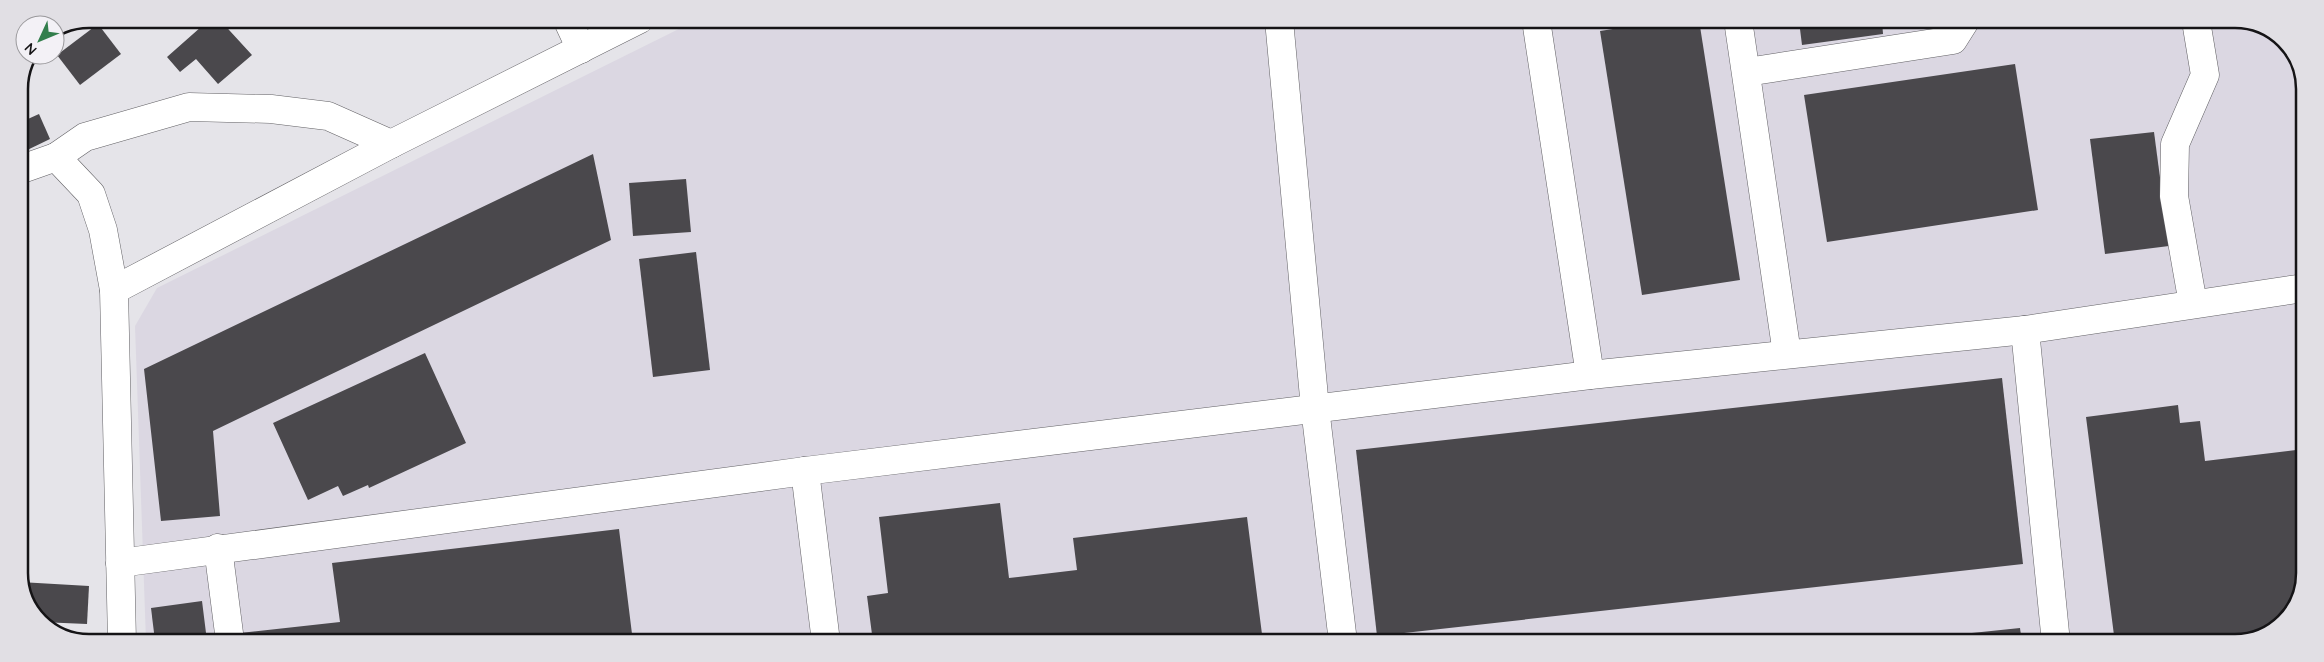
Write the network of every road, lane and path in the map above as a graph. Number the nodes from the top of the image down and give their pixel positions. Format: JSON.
{"nodes":[{"id":1,"x":572,"y":28,"type":"edge"},
{"id":2,"x":622,"y":28,"type":"edge"},
{"id":3,"x":1280,"y":28,"type":"edge"},
{"id":4,"x":1537,"y":28,"type":"edge"},
{"id":5,"x":1739,"y":28,"type":"edge"},
{"id":6,"x":1961,"y":28,"type":"edge"},
{"id":7,"x":2197,"y":28,"type":"edge"},
{"id":8,"x":581,"y":49,"type":"junction"},
{"id":9,"x":1747,"y":72,"type":"junction"},
{"id":10,"x":391,"y":144,"type":"junction"},
{"id":11,"x":56,"y":157,"type":"junction"},
{"id":12,"x":28,"y":167,"type":"edge"},
{"id":13,"x":2296,"y":289,"type":"edge"},
{"id":14,"x":114,"y":290,"type":"junction"},
{"id":15,"x":2193,"y":304,"type":"junction"},
{"id":16,"x":2025,"y":330,"type":"junction"},
{"id":17,"x":1788,"y":354,"type":"junction"},
{"id":18,"x":1590,"y":374,"type":"junction"},
{"id":19,"x":1315,"y":408,"type":"junction"},
{"id":20,"x":805,"y":471,"type":"junction"},
{"id":21,"x":218,"y":548,"type":"junction"},
{"id":22,"x":120,"y":563,"type":"junction"},
{"id":23,"x":122,"y":634,"type":"edge"},
{"id":24,"x":229,"y":634,"type":"edge"},
{"id":25,"x":825,"y":634,"type":"edge"},
{"id":26,"x":1342,"y":634,"type":"edge"},
{"id":27,"x":2055,"y":634,"type":"edge"}],
"edges":[{"from":1,"to":8,"type":"street"},
{"from":2,"to":8,"type":"street"},
{"from":3,"to":19,"type":"street"},
{"from":4,"to":18,"type":"street"},
{"from":5,"to":9,"type":"street"},
{"from":6,"to":9,"type":"street"},
{"from":7,"to":15,"type":"street"},
{"from":8,"to":10,"type":"street"},
{"from":9,"to":17,"type":"street"},
{"from":10,"to":11,"type":"street"},
{"from":10,"to":14,"type":"street"},
{"from":11,"to":12,"type":"street"},
{"from":11,"to":14,"type":"street"},
{"from":13,"to":15,"type":"street"},
{"from":14,"to":22,"type":"street"},
{"from":15,"to":16,"type":"street"},
{"from":16,"to":17,"type":"street"},
{"from":16,"to":27,"type":"street"},
{"from":17,"to":18,"type":"street"},
{"from":18,"to":19,"type":"street"},
{"from":19,"to":20,"type":"street"},
{"from":19,"to":26,"type":"street"},
{"from":20,"to":21,"type":"street"},
{"from":20,"to":25,"type":"street"},
{"from":21,"to":22,"type":"street"},
{"from":21,"to":24,"type":"street"},
{"from":22,"to":23,"type":"street"}]}
